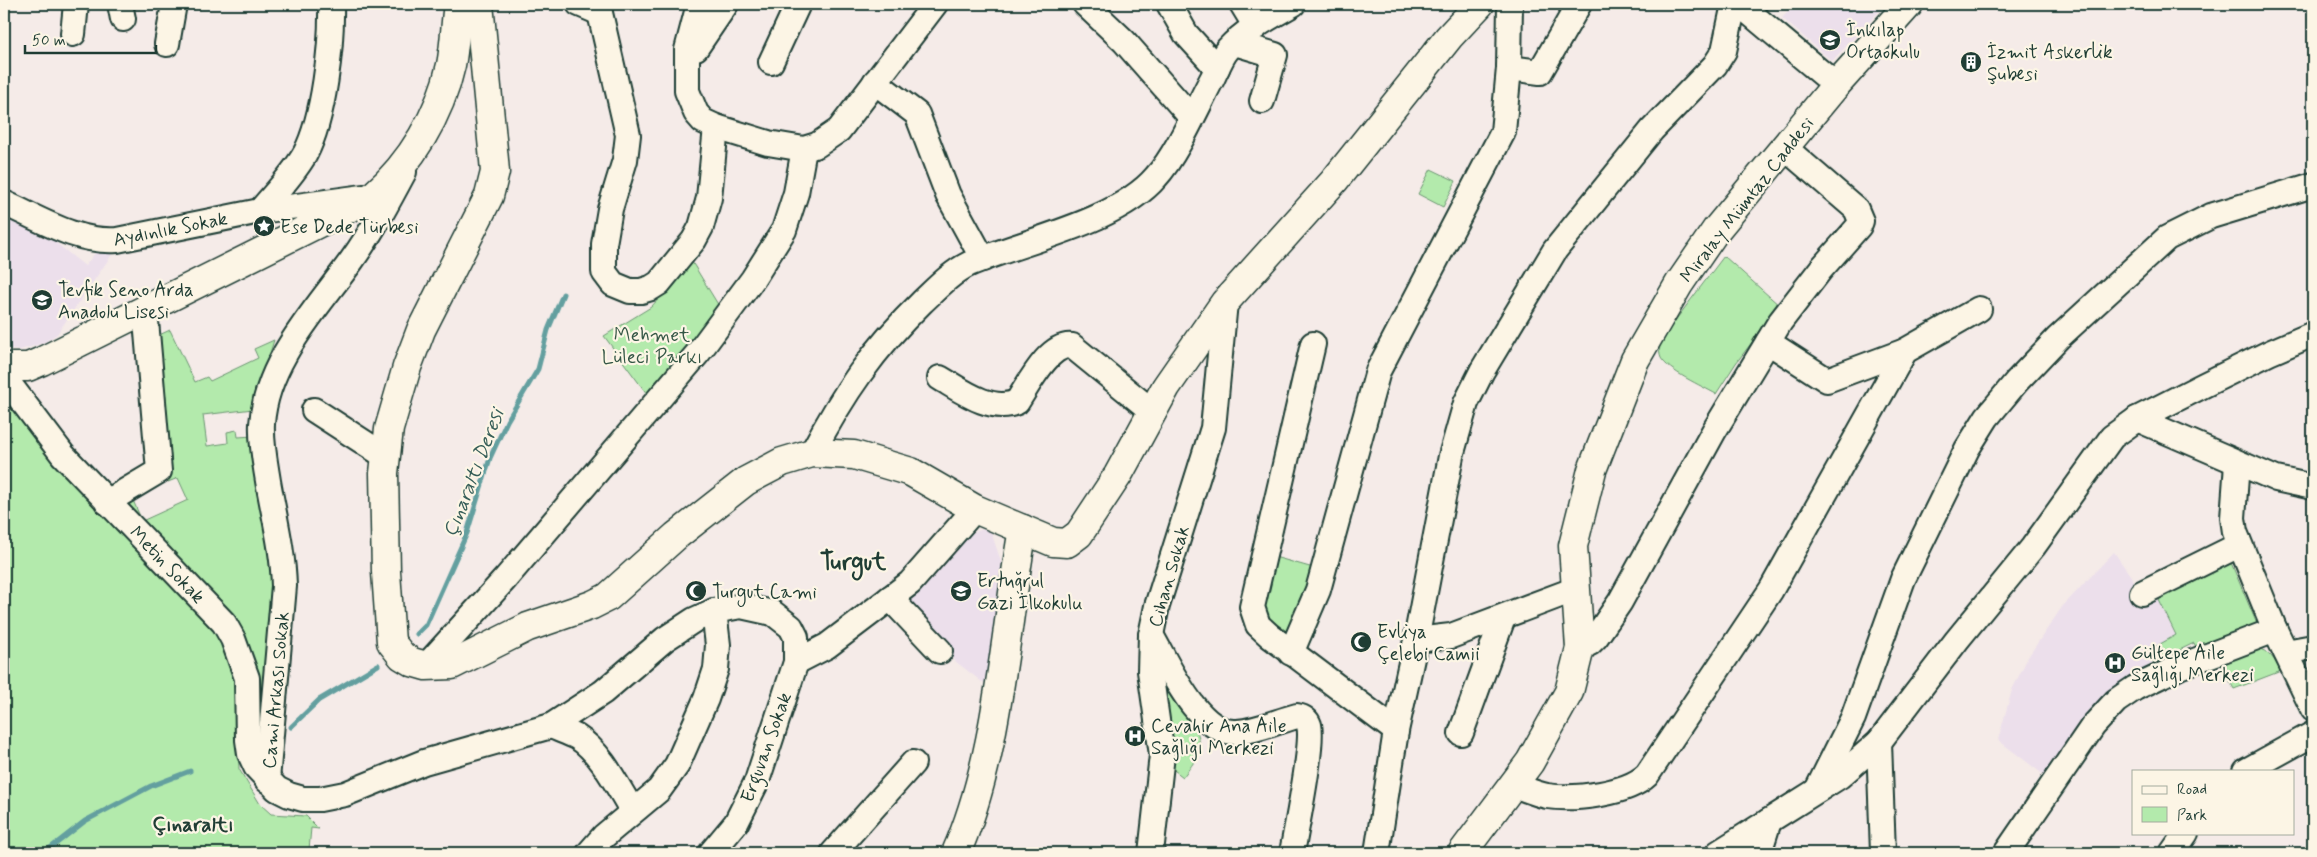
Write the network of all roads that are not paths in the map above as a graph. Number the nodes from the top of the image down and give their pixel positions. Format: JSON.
{"nodes":[{"id":1,"x":76,"y":4,"type":"edge"},
{"id":2,"x":174,"y":4,"type":"edge"},
{"id":3,"x":331,"y":4,"type":"edge"},
{"id":4,"x":458,"y":4,"type":"edge"},
{"id":5,"x":479,"y":4,"type":"edge"},
{"id":6,"x":700,"y":4,"type":"edge"},
{"id":7,"x":726,"y":4,"type":"edge"},
{"id":8,"x":798,"y":4,"type":"edge"},
{"id":9,"x":935,"y":4,"type":"edge"},
{"id":10,"x":1085,"y":4,"type":"edge"},
{"id":11,"x":1169,"y":4,"type":"edge"},
{"id":12,"x":1242,"y":4,"type":"edge"},
{"id":13,"x":1293,"y":4,"type":"edge"},
{"id":14,"x":1480,"y":4,"type":"edge"},
{"id":15,"x":1510,"y":4,"type":"edge"},
{"id":16,"x":1579,"y":4,"type":"edge"},
{"id":17,"x":1734,"y":4,"type":"edge"},
{"id":18,"x":1739,"y":4,"type":"edge"},
{"id":19,"x":1909,"y":4,"type":"edge"},
{"id":20,"x":595,"y":7,"type":"edge"},
{"id":21,"x":1256,"y":27,"type":"junction"},
{"id":22,"x":73,"y":34,"type":"dead end"},
{"id":23,"x":1235,"y":43,"type":"junction"},
{"id":24,"x":167,"y":44,"type":"dead end"},
{"id":25,"x":618,"y":51,"type":"dead end"},
{"id":26,"x":771,"y":62,"type":"dead end"},
{"id":27,"x":1217,"y":68,"type":"junction"},
{"id":28,"x":1509,"y":68,"type":"junction"},
{"id":29,"x":688,"y":71,"type":"junction"},
{"id":30,"x":875,"y":82,"type":"junction"},
{"id":31,"x":1836,"y":85,"type":"junction"},
{"id":32,"x":620,"y":95,"type":"junction"},
{"id":33,"x":1262,"y":101,"type":"dead end"},
{"id":34,"x":1191,"y":117,"type":"junction"},
{"id":35,"x":716,"y":127,"type":"junction"},
{"id":36,"x":419,"y":143,"type":"junction"},
{"id":37,"x":1784,"y":147,"type":"junction"},
{"id":38,"x":804,"y":149,"type":"junction"},
{"id":39,"x":2313,"y":185,"type":"edge"},
{"id":40,"x":372,"y":196,"type":"junction"},
{"id":41,"x":4,"y":203,"type":"edge"},
{"id":42,"x":260,"y":211,"type":"junction"},
{"id":43,"x":983,"y":259,"type":"junction"},
{"id":44,"x":1225,"y":302,"type":"junction"},
{"id":45,"x":1979,"y":309,"type":"dead end"},
{"id":46,"x":145,"y":310,"type":"junction"},
{"id":47,"x":1768,"y":342,"type":"junction"},
{"id":48,"x":2307,"y":342,"type":"edge"},
{"id":49,"x":1313,"y":344,"type":"dead end"},
{"id":50,"x":1905,"y":351,"type":"junction"},
{"id":51,"x":4,"y":367,"type":"edge"},
{"id":52,"x":4,"y":377,"type":"edge"},
{"id":53,"x":940,"y":378,"type":"dead end"},
{"id":54,"x":314,"y":410,"type":"dead end"},
{"id":55,"x":1153,"y":412,"type":"junction"},
{"id":56,"x":2137,"y":419,"type":"junction"},
{"id":57,"x":812,"y":453,"type":"junction"},
{"id":58,"x":385,"y":456,"type":"junction"},
{"id":59,"x":2236,"y":463,"type":"junction"},
{"id":60,"x":2313,"y":487,"type":"edge"},
{"id":61,"x":107,"y":502,"type":"junction"},
{"id":62,"x":975,"y":509,"type":"junction"},
{"id":63,"x":1023,"y":528,"type":"junction"},
{"id":64,"x":2239,"y":544,"type":"junction"},
{"id":65,"x":1576,"y":589,"type":"junction"},
{"id":66,"x":2142,"y":593,"type":"dead end"},
{"id":67,"x":890,"y":598,"type":"junction"},
{"id":68,"x":714,"y":611,"type":"junction"},
{"id":69,"x":1503,"y":618,"type":"junction"},
{"id":70,"x":2276,"y":630,"type":"junction"},
{"id":71,"x":1151,"y":635,"type":"junction"},
{"id":72,"x":1416,"y":640,"type":"junction"},
{"id":73,"x":2313,"y":647,"type":"edge"},
{"id":74,"x":1580,"y":648,"type":"junction"},
{"id":75,"x":940,"y":651,"type":"dead end"},
{"id":76,"x":2286,"y":652,"type":"junction"},
{"id":77,"x":1291,"y":654,"type":"junction"},
{"id":78,"x":796,"y":662,"type":"junction"},
{"id":79,"x":426,"y":666,"type":"junction"},
{"id":80,"x":2313,"y":708,"type":"edge"},
{"id":81,"x":551,"y":726,"type":"junction"},
{"id":82,"x":1396,"y":731,"type":"junction"},
{"id":83,"x":1461,"y":733,"type":"dead end"},
{"id":84,"x":2313,"y":734,"type":"edge"},
{"id":85,"x":1879,"y":742,"type":"junction"},
{"id":86,"x":913,"y":763,"type":"dead end"},
{"id":87,"x":2248,"y":770,"type":"edge"},
{"id":88,"x":267,"y":780,"type":"junction"},
{"id":89,"x":1514,"y":785,"type":"junction"},
{"id":90,"x":1817,"y":790,"type":"junction"},
{"id":91,"x":632,"y":810,"type":"junction"},
{"id":92,"x":1769,"y":821,"type":"junction"},
{"id":93,"x":2185,"y":834,"type":"edge"},
{"id":94,"x":589,"y":853,"type":"edge"},
{"id":95,"x":712,"y":853,"type":"edge"},
{"id":96,"x":833,"y":853,"type":"edge"},
{"id":97,"x":956,"y":853,"type":"edge"},
{"id":98,"x":1151,"y":853,"type":"edge"},
{"id":99,"x":1292,"y":853,"type":"edge"},
{"id":100,"x":1377,"y":853,"type":"edge"},
{"id":101,"x":1462,"y":853,"type":"edge"},
{"id":102,"x":1718,"y":853,"type":"edge"},
{"id":103,"x":1759,"y":853,"type":"edge"},
{"id":104,"x":1883,"y":853,"type":"edge"},
{"id":105,"x":2006,"y":853,"type":"edge"},
{"id":106,"x":2172,"y":853,"type":"edge"}],
"edges":[{"from":1,"to":22,"type":"street"},
{"from":2,"to":24,"type":"street"},
{"from":3,"to":42,"type":"street"},
{"from":4,"to":36,"type":"main road"},
{"from":5,"to":58,"type":"main road"},
{"from":6,"to":29,"type":"street"},
{"from":7,"to":29,"type":"street"},
{"from":8,"to":26,"type":"street"},
{"from":9,"to":30,"type":"street"},
{"from":10,"to":34,"type":"street"},
{"from":11,"to":27,"type":"street"},
{"from":12,"to":21,"type":"street"},
{"from":13,"to":21,"type":"street"},
{"from":14,"to":44,"type":"main road"},
{"from":15,"to":28,"type":"street"},
{"from":16,"to":28,"type":"street"},
{"from":17,"to":72,"type":"street"},
{"from":18,"to":31,"type":"street"},
{"from":19,"to":31,"type":"main road","name":"Miralay Mümtaz Caddesi"},
{"from":20,"to":32,"type":"street"},
{"from":21,"to":23,"type":"street"},
{"from":23,"to":27,"type":"street"},
{"from":23,"to":33,"type":"street"},
{"from":25,"to":32,"type":"street"},
{"from":27,"to":34,"type":"street"},
{"from":28,"to":77,"type":"street"},
{"from":29,"to":35,"type":"street"},
{"from":30,"to":38,"type":"street"},
{"from":30,"to":43,"type":"street"},
{"from":31,"to":37,"type":"main road","name":"Miralay Mümtaz Caddesi"},
{"from":32,"to":35,"type":"street"},
{"from":34,"to":43,"type":"street"},
{"from":35,"to":38,"type":"street"},
{"from":36,"to":40,"type":"main road"},
{"from":36,"to":88,"type":"street","name":"Cami Arkası Sokak"},
{"from":37,"to":47,"type":"street"},
{"from":37,"to":65,"type":"main road","name":"Miralay Mümtaz Caddesi"},
{"from":38,"to":79,"type":"street"},
{"from":39,"to":90,"type":"street"},
{"from":40,"to":42,"type":"street","name":"Aydınlık Sokak"},
{"from":40,"to":46,"type":"main road"},
{"from":41,"to":42,"type":"street","name":"Aydınlık Sokak"},
{"from":43,"to":57,"type":"street"},
{"from":44,"to":55,"type":"main road"},
{"from":44,"to":71,"type":"street","name":"Cihan Sokak"},
{"from":45,"to":50,"type":"street"},
{"from":46,"to":51,"type":"main road"},
{"from":46,"to":61,"type":"street"},
{"from":47,"to":50,"type":"street"},
{"from":47,"to":74,"type":"street"},
{"from":48,"to":56,"type":"street"},
{"from":49,"to":77,"type":"street"},
{"from":50,"to":89,"type":"street"},
{"from":52,"to":61,"type":"street","name":"Metin Sokak"},
{"from":53,"to":55,"type":"street"},
{"from":54,"to":58,"type":"street"},
{"from":55,"to":63,"type":"main road"},
{"from":56,"to":59,"type":"street"},
{"from":56,"to":85,"type":"street"},
{"from":57,"to":62,"type":"main road"},
{"from":57,"to":79,"type":"main road"},
{"from":58,"to":79,"type":"main road"},
{"from":59,"to":60,"type":"street"},
{"from":59,"to":64,"type":"street"},
{"from":61,"to":88,"type":"street","name":"Metin Sokak"},
{"from":62,"to":63,"type":"main road"},
{"from":62,"to":67,"type":"street"},
{"from":63,"to":97,"type":"main road"},
{"from":64,"to":66,"type":"street"},
{"from":64,"to":70,"type":"street"},
{"from":65,"to":69,"type":"street"},
{"from":65,"to":74,"type":"main road","name":"Miralay Mümtaz Caddesi"},
{"from":67,"to":75,"type":"street"},
{"from":67,"to":78,"type":"street"},
{"from":68,"to":78,"type":"street","name":"Cami Arkası Sokak"},
{"from":68,"to":81,"type":"street","name":"Cami Arkası Sokak"},
{"from":68,"to":91,"type":"street"},
{"from":69,"to":72,"type":"street"},
{"from":69,"to":83,"type":"street"},
{"from":70,"to":76,"type":"street"},
{"from":70,"to":105,"type":"street"},
{"from":71,"to":98,"type":"street","name":"Cihan Sokak"},
{"from":71,"to":99,"type":"street"},
{"from":72,"to":82,"type":"street"},
{"from":73,"to":76,"type":"street"},
{"from":74,"to":89,"type":"main road","name":"Miralay Mümtaz Caddesi"},
{"from":76,"to":80,"type":"street"},
{"from":77,"to":82,"type":"street"},
{"from":78,"to":95,"type":"street","name":"Erguvan Sokak"},
{"from":81,"to":88,"type":"street","name":"Cami Arkası Sokak"},
{"from":81,"to":91,"type":"street"},
{"from":82,"to":100,"type":"street"},
{"from":84,"to":87,"type":"street"},
{"from":85,"to":90,"type":"street"},
{"from":85,"to":104,"type":"street"},
{"from":86,"to":96,"type":"street"},
{"from":89,"to":101,"type":"main road","name":"Miralay Mümtaz Caddesi"},
{"from":90,"to":92,"type":"street"},
{"from":91,"to":94,"type":"street"},
{"from":92,"to":102,"type":"street"},
{"from":92,"to":103,"type":"street"},
{"from":93,"to":106,"type":"street"}]}
